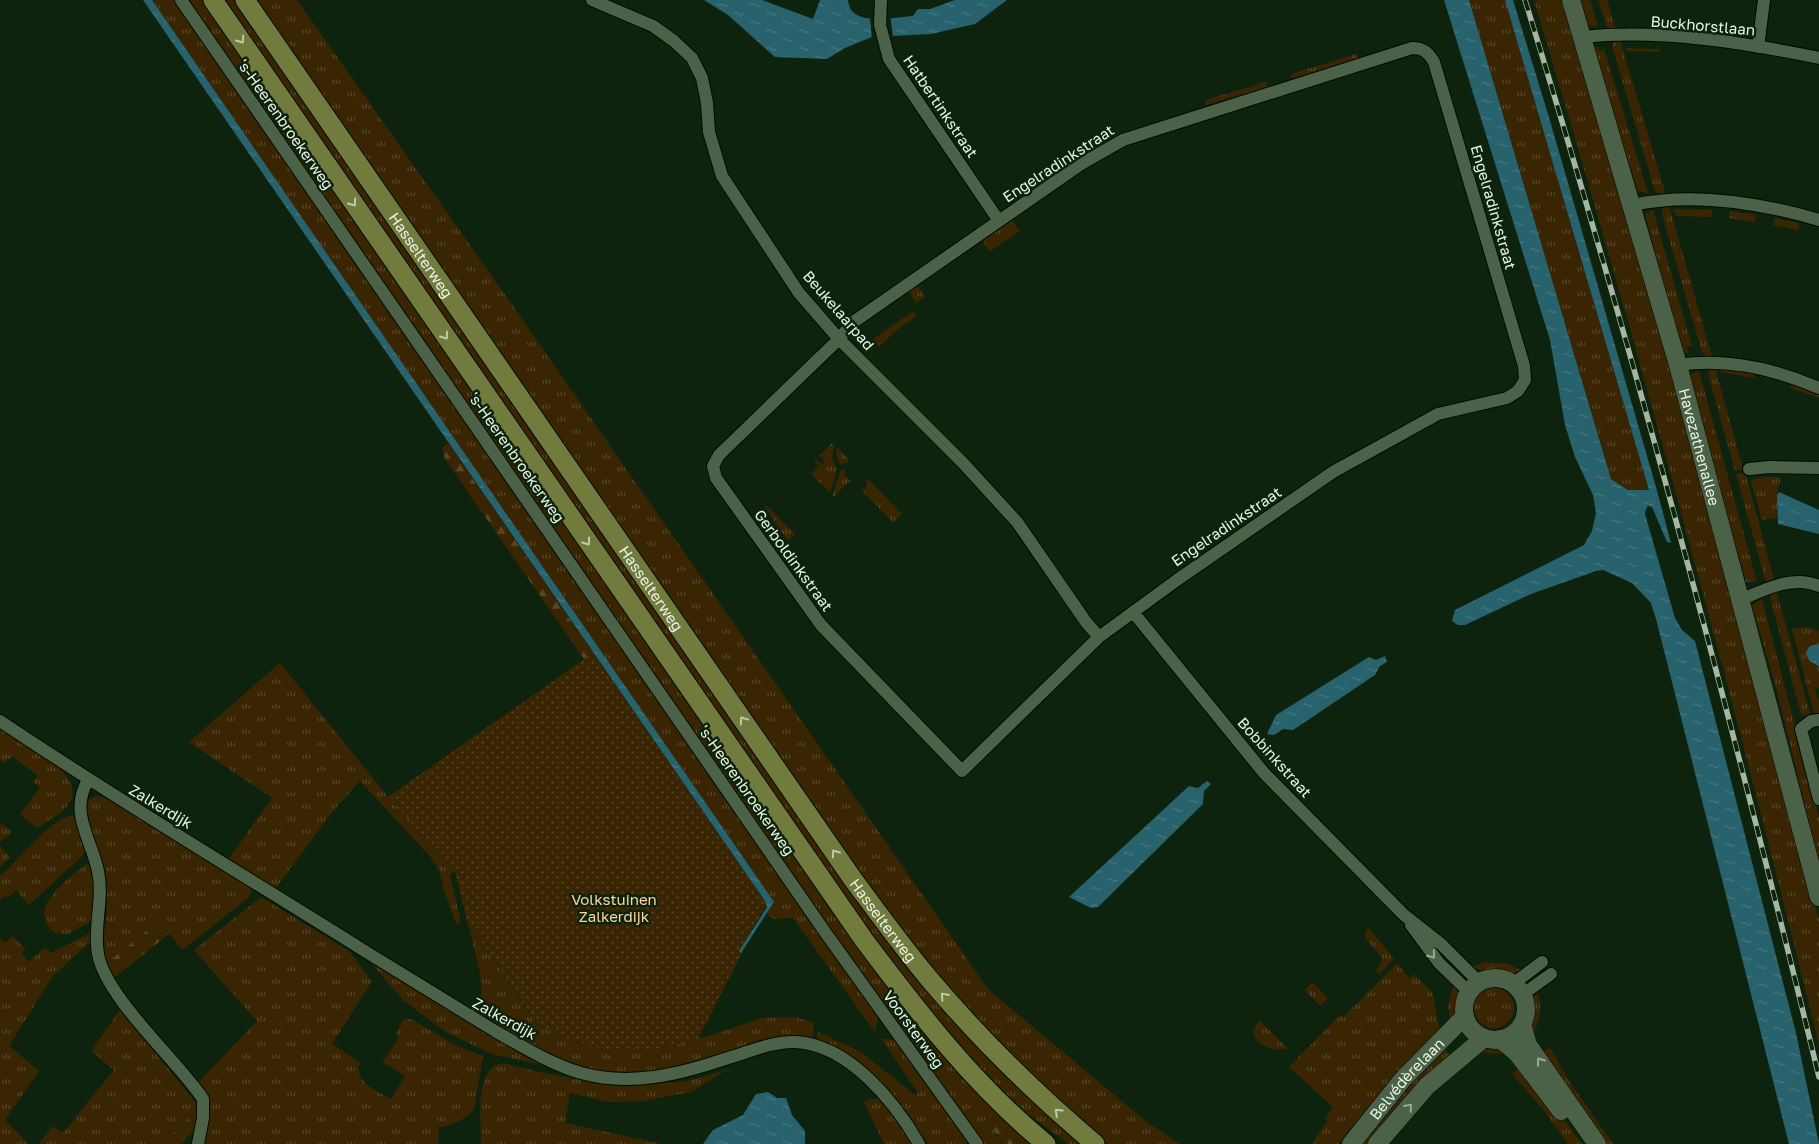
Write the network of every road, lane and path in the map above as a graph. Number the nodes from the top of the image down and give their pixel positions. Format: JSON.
{"nodes":[{"id":1,"x":181,"y":0,"type":"edge"},
{"id":2,"x":213,"y":0,"type":"edge"},
{"id":3,"x":245,"y":0,"type":"edge"},
{"id":4,"x":592,"y":0,"type":"edge"},
{"id":5,"x":1571,"y":0,"type":"edge"},
{"id":6,"x":1764,"y":0,"type":"edge"},
{"id":7,"x":880,"y":4,"type":"edge"},
{"id":8,"x":1582,"y":37,"type":"junction"},
{"id":9,"x":1758,"y":47,"type":"junction"},
{"id":10,"x":1819,"y":58,"type":"edge"},
{"id":11,"x":1632,"y":205,"type":"junction"},
{"id":12,"x":1819,"y":220,"type":"edge"},
{"id":13,"x":999,"y":221,"type":"junction"},
{"id":14,"x":840,"y":339,"type":"junction"},
{"id":15,"x":1678,"y":365,"type":"junction"},
{"id":16,"x":1819,"y":388,"type":"edge"},
{"id":17,"x":1819,"y":468,"type":"edge"},
{"id":18,"x":1749,"y":469,"type":"dead end"},
{"id":19,"x":1819,"y":586,"type":"edge"},
{"id":20,"x":1742,"y":599,"type":"junction"},
{"id":21,"x":1133,"y":612,"type":"junction"},
{"id":22,"x":1099,"y":637,"type":"junction"},
{"id":23,"x":1819,"y":720,"type":"edge"},
{"id":24,"x":0,"y":721,"type":"edge"},
{"id":25,"x":88,"y":780,"type":"junction"},
{"id":26,"x":1819,"y":799,"type":"edge"},
{"id":27,"x":1819,"y":897,"type":"edge"},
{"id":28,"x":825,"y":932,"type":"joint"},
{"id":29,"x":1542,"y":962,"type":"dead end"},
{"id":30,"x":1551,"y":974,"type":"dead end"},
{"id":31,"x":1474,"y":987,"type":"junction"},
{"id":32,"x":1518,"y":990,"type":"junction"},
{"id":33,"x":1465,"y":1016,"type":"junction"},
{"id":34,"x":1522,"y":1024,"type":"junction"},
{"id":35,"x":1492,"y":1038,"type":"junction"},
{"id":36,"x":198,"y":1144,"type":"edge"},
{"id":37,"x":919,"y":1144,"type":"edge"},
{"id":38,"x":976,"y":1144,"type":"edge"},
{"id":39,"x":1046,"y":1144,"type":"edge"},
{"id":40,"x":1095,"y":1144,"type":"edge"},
{"id":41,"x":1351,"y":1144,"type":"edge"},
{"id":42,"x":1377,"y":1144,"type":"edge"},
{"id":43,"x":1585,"y":1144,"type":"edge"},
{"id":44,"x":1598,"y":1144,"type":"edge"}],
"edges":[{"from":1,"to":28,"type":"street","name":"'s-Heerenbroekerweg"},
{"from":2,"to":39,"type":"main road","name":"Hasselterweg","one_way":true},
{"from":40,"to":3,"type":"main road","name":"Hasselterweg","one_way":true},
{"from":4,"to":14,"type":"street","name":"Beukelaarpad"},
{"from":5,"to":8,"type":"main road","name":"Havezathenallee"},
{"from":6,"to":9,"type":"street"},
{"from":7,"to":13,"type":"street","name":"Hatbertinkstraat"},
{"from":8,"to":9,"type":"street","name":"Buckhorstlaan"},
{"from":8,"to":11,"type":"main road","name":"Havezathenallee"},
{"from":9,"to":10,"type":"street","name":"Buckhorstlaan"},
{"from":11,"to":12,"type":"street"},
{"from":11,"to":15,"type":"main road","name":"Havezathenallee"},
{"from":13,"to":14,"type":"street","name":"Gerboldinkstraat"},
{"from":13,"to":21,"type":"street","name":"Engelradinkstraat"},
{"from":14,"to":22,"type":"street","name":"Beukelaarpad"},
{"from":14,"to":22,"type":"street","name":"Gerboldinkstraat"},
{"from":15,"to":16,"type":"street"},
{"from":15,"to":20,"type":"main road","name":"Havezathenallee"},
{"from":17,"to":18,"type":"street"},
{"from":19,"to":20,"type":"street"},
{"from":20,"to":27,"type":"main road","name":"Havezathenallee"},
{"from":21,"to":22,"type":"street","name":"Gerboldinkstraat"},
{"from":21,"to":31,"type":"street","name":"Bobbinkstraat"},
{"from":23,"to":26,"type":"street"},
{"from":24,"to":25,"type":"street","name":"Zalkerdijk"},
{"from":25,"to":36,"type":"street"},
{"from":25,"to":37,"type":"street","name":"Zalkerdijk"},
{"from":28,"to":38,"type":"street","name":"Voorsterweg"},
{"from":29,"to":32,"type":"street"},
{"from":30,"to":32,"type":"street"},
{"from":31,"to":32,"type":"main road"},
{"from":31,"to":33,"type":"main road"},
{"from":32,"to":34,"type":"main road"},
{"from":33,"to":35,"type":"main road"},
{"from":33,"to":41,"type":"main road","name":"Belvédèrelaan"},
{"from":34,"to":35,"type":"main road"},
{"from":44,"to":34,"type":"main road","one_way":true},
{"from":42,"to":35,"type":"main road","name":"Belvédèrelaan","one_way":true},
{"from":35,"to":43,"type":"main road"}]}
